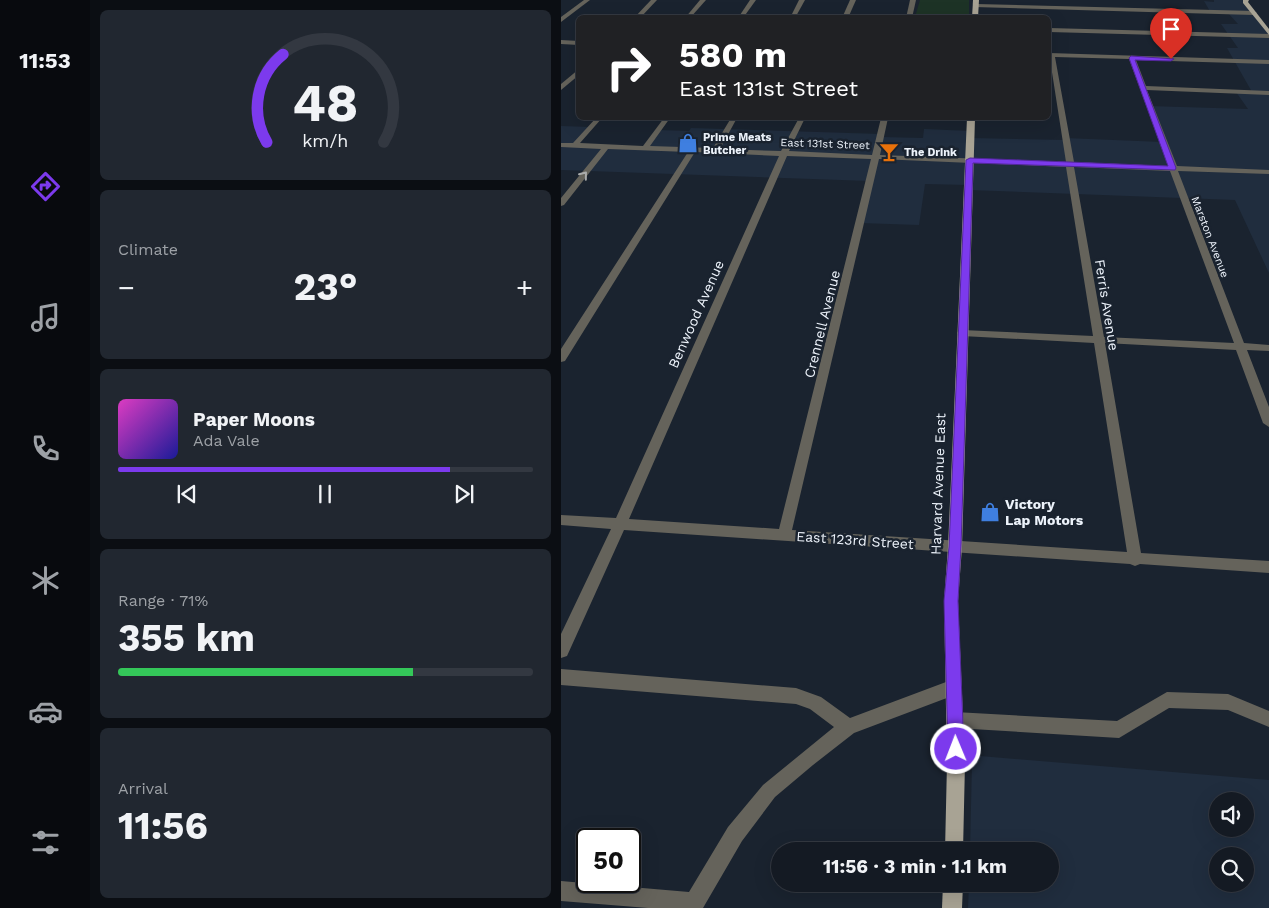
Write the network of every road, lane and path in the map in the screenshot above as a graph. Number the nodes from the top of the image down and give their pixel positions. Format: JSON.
{"nodes":[{"id":1,"x":587,"y":0,"type":"edge"},
{"id":2,"x":654,"y":0,"type":"edge"},
{"id":3,"x":703,"y":0,"type":"edge"},
{"id":4,"x":753,"y":0,"type":"edge"},
{"id":5,"x":802,"y":0,"type":"edge"},
{"id":6,"x":853,"y":0,"type":"edge"},
{"id":7,"x":913,"y":0,"type":"edge"},
{"id":8,"x":1246,"y":0,"type":"edge"},
{"id":9,"x":976,"y":3,"type":"edge"},
{"id":10,"x":1254,"y":13,"type":"junction"},
{"id":11,"x":639,"y":15,"type":"edge"},
{"id":12,"x":690,"y":15,"type":"edge"},
{"id":13,"x":742,"y":15,"type":"edge"},
{"id":14,"x":794,"y":15,"type":"edge"},
{"id":15,"x":846,"y":15,"type":"edge"},
{"id":16,"x":910,"y":15,"type":"edge"},
{"id":17,"x":561,"y":20,"type":"edge"},
{"id":18,"x":1051,"y":30,"type":"edge"},
{"id":19,"x":1269,"y":35,"type":"edge"},
{"id":20,"x":561,"y":42,"type":"edge"},
{"id":21,"x":576,"y":43,"type":"edge"},
{"id":22,"x":1051,"y":55,"type":"edge"},
{"id":23,"x":1131,"y":58,"type":"junction"},
{"id":24,"x":1051,"y":61,"type":"edge"},
{"id":25,"x":1269,"y":62,"type":"edge"},
{"id":26,"x":576,"y":74,"type":"edge"},
{"id":27,"x":561,"y":88,"type":"edge"},
{"id":28,"x":1141,"y":88,"type":"junction"},
{"id":29,"x":1269,"y":93,"type":"edge"},
{"id":30,"x":597,"y":120,"type":"edge"},
{"id":31,"x":666,"y":120,"type":"edge"},
{"id":32,"x":733,"y":120,"type":"edge"},
{"id":33,"x":800,"y":120,"type":"edge"},
{"id":34,"x":885,"y":120,"type":"edge"},
{"id":35,"x":971,"y":120,"type":"edge"},
{"id":36,"x":561,"y":144,"type":"edge"},
{"id":37,"x":575,"y":145,"type":"junction"},
{"id":38,"x":607,"y":146,"type":"junction"},
{"id":39,"x":645,"y":148,"type":"junction"},
{"id":40,"x":693,"y":150,"type":"junction"},
{"id":41,"x":715,"y":151,"type":"junction"},
{"id":42,"x":784,"y":153,"type":"junction"},
{"id":43,"x":876,"y":157,"type":"junction"},
{"id":44,"x":970,"y":160,"type":"junction"},
{"id":45,"x":1069,"y":164,"type":"junction"},
{"id":46,"x":1172,"y":168,"type":"junction"},
{"id":47,"x":1269,"y":172,"type":"edge"},
{"id":48,"x":561,"y":203,"type":"edge"},
{"id":49,"x":963,"y":333,"type":"junction"},
{"id":50,"x":1097,"y":339,"type":"junction"},
{"id":51,"x":1241,"y":347,"type":"junction"},
{"id":52,"x":1269,"y":348,"type":"edge"},
{"id":53,"x":561,"y":358,"type":"edge"},
{"id":54,"x":1269,"y":424,"type":"edge"},
{"id":55,"x":561,"y":520,"type":"edge"},
{"id":56,"x":620,"y":524,"type":"junction"},
{"id":57,"x":785,"y":536,"type":"junction"},
{"id":58,"x":955,"y":547,"type":"junction"},
{"id":59,"x":1135,"y":560,"type":"junction"},
{"id":60,"x":1269,"y":567,"type":"edge"},
{"id":61,"x":561,"y":650,"type":"edge"},
{"id":62,"x":561,"y":677,"type":"edge"},
{"id":63,"x":954,"y":687,"type":"junction"},
{"id":64,"x":1269,"y":718,"type":"edge"},
{"id":65,"x":955,"y":720,"type":"junction"},
{"id":66,"x":848,"y":727,"type":"junction"},
{"id":67,"x":954,"y":842,"type":"edge"},
{"id":68,"x":561,"y":891,"type":"edge"},
{"id":69,"x":953,"y":892,"type":"edge"},
{"id":70,"x":693,"y":905,"type":"edge"},
{"id":71,"x":952,"y":908,"type":"edge"}],
"edges":[{"from":1,"to":17,"type":"street"},
{"from":2,"to":11,"type":"street"},
{"from":3,"to":12,"type":"street"},
{"from":4,"to":13,"type":"street"},
{"from":5,"to":14,"type":"street"},
{"from":6,"to":15,"type":"street"},
{"from":7,"to":16,"type":"street"},
{"from":8,"to":10,"type":"main road"},
{"from":9,"to":10,"type":"street"},
{"from":10,"to":19,"type":"main road"},
{"from":18,"to":19,"type":"street"},
{"from":20,"to":21,"type":"street"},
{"from":22,"to":23,"type":"street"},
{"from":23,"to":25,"type":"street"},
{"from":23,"to":28,"type":"street","name":"Marston Avenue"},
{"from":24,"to":45,"type":"street","name":"Ferris Avenue"},
{"from":26,"to":27,"type":"street"},
{"from":28,"to":29,"type":"street"},
{"from":28,"to":46,"type":"street","name":"Marston Avenue"},
{"from":30,"to":37,"type":"street"},
{"from":31,"to":39,"type":"street"},
{"from":32,"to":41,"type":"street"},
{"from":33,"to":42,"type":"street","name":"Benwood Avenue"},
{"from":34,"to":43,"type":"street","name":"Crennell Avenue"},
{"from":35,"to":44,"type":"main road","name":"Harvard Avenue East"},
{"from":36,"to":37,"type":"street","name":"East 131st Street"},
{"from":37,"to":38,"type":"street","name":"East 131st Street"},
{"from":38,"to":39,"type":"street","name":"East 131st Street"},
{"from":48,"to":38,"type":"street","one_way":true},
{"from":39,"to":40,"type":"street","name":"East 131st Street"},
{"from":40,"to":41,"type":"street","name":"East 131st Street"},
{"from":40,"to":53,"type":"street"},
{"from":41,"to":42,"type":"street","name":"East 131st Street"},
{"from":42,"to":43,"type":"street","name":"East 131st Street"},
{"from":42,"to":56,"type":"street","name":"Benwood Avenue"},
{"from":43,"to":44,"type":"street","name":"East 131st Street"},
{"from":43,"to":57,"type":"street","name":"Crennell Avenue"},
{"from":44,"to":45,"type":"street","name":"East 131st Street"},
{"from":44,"to":49,"type":"main road","name":"Harvard Avenue East"},
{"from":45,"to":46,"type":"street","name":"East 131st Street"},
{"from":45,"to":50,"type":"street","name":"Ferris Avenue"},
{"from":46,"to":47,"type":"street","name":"East 131st Street"},
{"from":46,"to":51,"type":"street","name":"Marston Avenue"},
{"from":49,"to":50,"type":"street"},
{"from":49,"to":58,"type":"main road","name":"Harvard Avenue East"},
{"from":50,"to":51,"type":"street"},
{"from":50,"to":59,"type":"street","name":"Ferris Avenue"},
{"from":51,"to":52,"type":"street"},
{"from":51,"to":54,"type":"street","name":"Marston Avenue"},
{"from":55,"to":56,"type":"street","name":"East 123rd Street"},
{"from":56,"to":57,"type":"street","name":"East 123rd Street"},
{"from":56,"to":61,"type":"street","name":"Benwood Avenue"},
{"from":57,"to":58,"type":"street","name":"East 123rd Street"},
{"from":58,"to":59,"type":"street","name":"East 123rd Street"},
{"from":58,"to":63,"type":"main road","name":"Harvard Avenue East"},
{"from":59,"to":60,"type":"street","name":"East 123rd Street"},
{"from":62,"to":66,"type":"street"},
{"from":63,"to":65,"type":"main road","name":"Harvard Avenue East"},
{"from":63,"to":66,"type":"street"},
{"from":64,"to":65,"type":"street"},
{"from":65,"to":67,"type":"main road","name":"Harvard Avenue East"},
{"from":66,"to":70,"type":"street"},
{"from":68,"to":70,"type":"street"},
{"from":69,"to":71,"type":"main road"}]}
